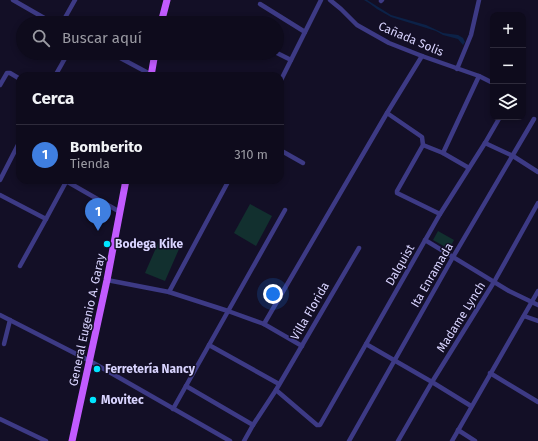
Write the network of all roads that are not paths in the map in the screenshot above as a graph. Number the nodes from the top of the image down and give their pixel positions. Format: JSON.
{"nodes":[{"id":1,"x":13,"y":0,"type":"edge"},
{"id":2,"x":75,"y":0,"type":"edge"},
{"id":3,"x":167,"y":0,"type":"edge"},
{"id":4,"x":321,"y":0,"type":"edge"},
{"id":5,"x":330,"y":0,"type":"edge"},
{"id":6,"x":479,"y":0,"type":"edge"},
{"id":7,"x":260,"y":4,"type":"dead end"},
{"id":8,"x":41,"y":16,"type":"edge"},
{"id":9,"x":66,"y":16,"type":"edge"},
{"id":10,"x":163,"y":16,"type":"edge"},
{"id":11,"x":279,"y":16,"type":"edge"},
{"id":12,"x":284,"y":19,"type":"edge"},
{"id":13,"x":305,"y":32,"type":"junction"},
{"id":14,"x":284,"y":56,"type":"edge"},
{"id":15,"x":422,"y":56,"type":"junction"},
{"id":16,"x":64,"y":60,"type":"edge"},
{"id":17,"x":123,"y":60,"type":"edge"},
{"id":18,"x":154,"y":60,"type":"edge"},
{"id":19,"x":291,"y":60,"type":"junction"},
{"id":20,"x":458,"y":69,"type":"junction"},
{"id":21,"x":57,"y":72,"type":"edge"},
{"id":22,"x":145,"y":72,"type":"edge"},
{"id":23,"x":153,"y":72,"type":"edge"},
{"id":24,"x":284,"y":74,"type":"edge"},
{"id":25,"x":479,"y":76,"type":"junction"},
{"id":26,"x":16,"y":77,"type":"edge"},
{"id":27,"x":490,"y":81,"type":"edge"},
{"id":28,"x":0,"y":85,"type":"edge"},
{"id":29,"x":387,"y":113,"type":"junction"},
{"id":30,"x":534,"y":119,"type":"dead end"},
{"id":31,"x":498,"y":120,"type":"edge"},
{"id":32,"x":485,"y":143,"type":"junction"},
{"id":33,"x":423,"y":145,"type":"junction"},
{"id":34,"x":16,"y":149,"type":"edge"},
{"id":35,"x":284,"y":152,"type":"edge"},
{"id":36,"x":443,"y":153,"type":"junction"},
{"id":37,"x":513,"y":156,"type":"junction"},
{"id":38,"x":303,"y":163,"type":"dead end"},
{"id":39,"x":469,"y":168,"type":"junction"},
{"id":40,"x":538,"y":172,"type":"edge"},
{"id":41,"x":0,"y":180,"type":"edge"},
{"id":42,"x":65,"y":184,"type":"edge"},
{"id":43,"x":74,"y":184,"type":"edge"},
{"id":44,"x":125,"y":184,"type":"edge"},
{"id":45,"x":227,"y":184,"type":"edge"},
{"id":46,"x":0,"y":195,"type":"edge"},
{"id":47,"x":538,"y":203,"type":"edge"},
{"id":48,"x":285,"y":210,"type":"dead end"},
{"id":49,"x":120,"y":212,"type":"junction"},
{"id":50,"x":440,"y":214,"type":"junction"},
{"id":51,"x":46,"y":219,"type":"junction"},
{"id":52,"x":425,"y":240,"type":"junction"},
{"id":53,"x":359,"y":248,"type":"dead end"},
{"id":54,"x":453,"y":257,"type":"junction"},
{"id":55,"x":20,"y":266,"type":"dead end"},
{"id":56,"x":107,"y":280,"type":"junction"},
{"id":57,"x":494,"y":282,"type":"junction"},
{"id":58,"x":538,"y":291,"type":"edge"},
{"id":59,"x":169,"y":292,"type":"junction"},
{"id":60,"x":532,"y":302,"type":"junction"},
{"id":61,"x":538,"y":305,"type":"edge"},
{"id":62,"x":228,"y":311,"type":"junction"},
{"id":63,"x":0,"y":315,"type":"edge"},
{"id":64,"x":524,"y":316,"type":"junction"},
{"id":65,"x":10,"y":320,"type":"junction"},
{"id":66,"x":538,"y":321,"type":"edge"},
{"id":67,"x":264,"y":324,"type":"junction"},
{"id":68,"x":4,"y":344,"type":"dead end"},
{"id":69,"x":366,"y":344,"type":"junction"},
{"id":70,"x":209,"y":345,"type":"junction"},
{"id":71,"x":302,"y":346,"type":"junction"},
{"id":72,"x":394,"y":360,"type":"junction"},
{"id":73,"x":90,"y":361,"type":"junction"},
{"id":74,"x":490,"y":373,"type":"junction"},
{"id":75,"x":432,"y":382,"type":"junction"},
{"id":76,"x":279,"y":384,"type":"junction"},
{"id":77,"x":186,"y":386,"type":"junction"},
{"id":78,"x":276,"y":390,"type":"junction"},
{"id":79,"x":538,"y":402,"type":"edge"},
{"id":80,"x":471,"y":406,"type":"junction"},
{"id":81,"x":173,"y":409,"type":"junction"},
{"id":82,"x":0,"y":419,"type":"edge"},
{"id":83,"x":253,"y":425,"type":"junction"},
{"id":84,"x":458,"y":430,"type":"junction"},
{"id":85,"x":46,"y":441,"type":"edge"},
{"id":86,"x":72,"y":441,"type":"edge"},
{"id":87,"x":230,"y":441,"type":"edge"},
{"id":88,"x":244,"y":441,"type":"edge"},
{"id":89,"x":349,"y":441,"type":"edge"},
{"id":90,"x":398,"y":441,"type":"edge"},
{"id":91,"x":452,"y":441,"type":"edge"},
{"id":92,"x":475,"y":441,"type":"edge"}],
"edges":[{"from":1,"to":8,"type":"street"},
{"from":2,"to":9,"type":"street"},
{"from":3,"to":10,"type":"main road"},
{"from":4,"to":13,"type":"street"},
{"from":5,"to":15,"type":"street","name":"Cañada Solis"},
{"from":6,"to":20,"type":"street"},
{"from":7,"to":11,"type":"street"},
{"from":12,"to":13,"type":"street"},
{"from":13,"to":19,"type":"street"},
{"from":14,"to":19,"type":"street"},
{"from":15,"to":20,"type":"street","name":"Cañada Solis"},
{"from":15,"to":29,"type":"street"},
{"from":16,"to":21,"type":"street"},
{"from":17,"to":22,"type":"street"},
{"from":18,"to":23,"type":"main road"},
{"from":19,"to":24,"type":"street"},
{"from":20,"to":25,"type":"street","name":"Cañada Solis"},
{"from":25,"to":27,"type":"street","name":"Cañada Solis"},
{"from":25,"to":36,"type":"street"},
{"from":26,"to":28,"type":"street"},
{"from":29,"to":33,"type":"street"},
{"from":29,"to":67,"type":"street"},
{"from":30,"to":37,"type":"street","name":"Ita Enramada"},
{"from":31,"to":32,"type":"street","name":"Dalquist"},
{"from":32,"to":37,"type":"street"},
{"from":32,"to":39,"type":"street","name":"Dalquist"},
{"from":33,"to":36,"type":"street"},
{"from":33,"to":50,"type":"street"},
{"from":34,"to":41,"type":"street"},
{"from":35,"to":38,"type":"street"},
{"from":36,"to":39,"type":"street"},
{"from":37,"to":40,"type":"street"},
{"from":37,"to":54,"type":"street","name":"Ita Enramada"},
{"from":39,"to":50,"type":"street","name":"Dalquist"},
{"from":42,"to":51,"type":"street"},
{"from":43,"to":49,"type":"street"},
{"from":44,"to":49,"type":"main road","name":"General Eugenio A. Garay"},
{"from":45,"to":59,"type":"street"},
{"from":46,"to":51,"type":"street"},
{"from":47,"to":57,"type":"street","name":"Madame Lynch"},
{"from":48,"to":62,"type":"street"},
{"from":49,"to":56,"type":"main road","name":"General Eugenio A. Garay"},
{"from":50,"to":52,"type":"street","name":"Dalquist"},
{"from":51,"to":55,"type":"street"},
{"from":52,"to":54,"type":"street"},
{"from":52,"to":69,"type":"street","name":"Dalquist"},
{"from":53,"to":71,"type":"street","name":"Villa Florida"},
{"from":54,"to":57,"type":"street"},
{"from":54,"to":72,"type":"street","name":"Ita Enramada"},
{"from":56,"to":59,"type":"street"},
{"from":56,"to":73,"type":"main road","name":"General Eugenio A. Garay"},
{"from":57,"to":60,"type":"street"},
{"from":57,"to":75,"type":"street","name":"Madame Lynch"},
{"from":58,"to":60,"type":"street"},
{"from":59,"to":62,"type":"street"},
{"from":60,"to":61,"type":"street"},
{"from":60,"to":64,"type":"street"},
{"from":62,"to":67,"type":"street"},
{"from":62,"to":70,"type":"street"},
{"from":63,"to":65,"type":"street"},
{"from":64,"to":66,"type":"street"},
{"from":64,"to":74,"type":"street"},
{"from":65,"to":68,"type":"street"},
{"from":65,"to":73,"type":"street"},
{"from":67,"to":71,"type":"street"},
{"from":69,"to":72,"type":"street"},
{"from":69,"to":78,"type":"street","name":"Dalquist"},
{"from":70,"to":76,"type":"street"},
{"from":70,"to":77,"type":"street"},
{"from":71,"to":76,"type":"street","name":"Villa Florida"},
{"from":72,"to":75,"type":"street"},
{"from":72,"to":89,"type":"street","name":"Ita Enramada"},
{"from":73,"to":81,"type":"street"},
{"from":73,"to":86,"type":"main road","name":"General Eugenio A. Garay"},
{"from":74,"to":79,"type":"street"},
{"from":74,"to":80,"type":"street"},
{"from":75,"to":80,"type":"street"},
{"from":75,"to":90,"type":"street","name":"Madame Lynch"},
{"from":76,"to":78,"type":"street","name":"Villa Florida"},
{"from":77,"to":81,"type":"street"},
{"from":77,"to":83,"type":"street"},
{"from":78,"to":83,"type":"street","name":"Villa Florida"},
{"from":80,"to":84,"type":"street"},
{"from":81,"to":87,"type":"street"},
{"from":82,"to":85,"type":"street"},
{"from":83,"to":88,"type":"street","name":"Villa Florida"},
{"from":84,"to":91,"type":"street"},
{"from":84,"to":92,"type":"street"}]}
